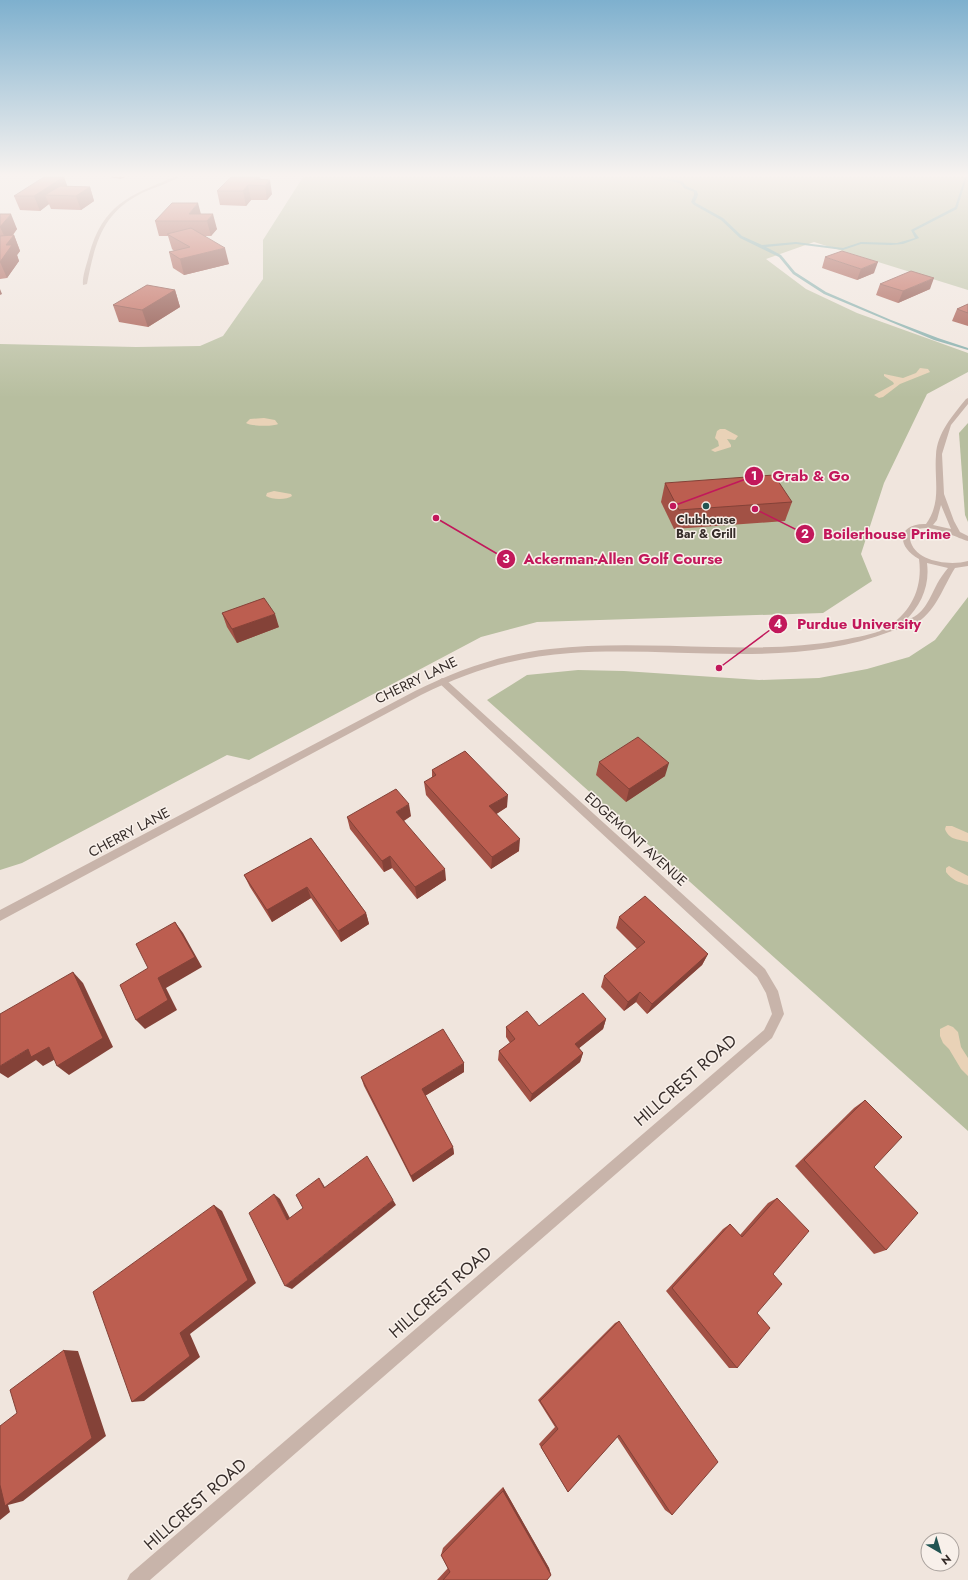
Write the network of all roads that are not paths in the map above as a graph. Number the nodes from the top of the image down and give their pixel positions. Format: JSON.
{"nodes":[{"id":1,"x":93,"y":251,"type":"edge"},
{"id":2,"x":85,"y":284,"type":"dead end"},
{"id":3,"x":968,"y":400,"type":"edge"},
{"id":4,"x":941,"y":494,"type":"junction"},
{"id":5,"x":928,"y":526,"type":"junction"},
{"id":6,"x":956,"y":532,"type":"junction"},
{"id":7,"x":968,"y":539,"type":"edge"},
{"id":8,"x":923,"y":559,"type":"junction"},
{"id":9,"x":968,"y":564,"type":"edge"},
{"id":10,"x":953,"y":566,"type":"junction"},
{"id":11,"x":889,"y":629,"type":"junction"},
{"id":12,"x":442,"y":681,"type":"junction"},
{"id":13,"x":0,"y":916,"type":"edge"},
{"id":14,"x":768,"y":1034,"type":"joint"},
{"id":15,"x":136,"y":1580,"type":"edge"}],
"edges":[{"from":1,"to":2,"type":"street"},
{"from":3,"to":4,"type":"street"},
{"from":4,"to":5,"type":"street"},
{"from":4,"to":6,"type":"street"},
{"from":5,"to":6,"type":"street"},
{"from":5,"to":8,"type":"street"},
{"from":6,"to":7,"type":"street"},
{"from":8,"to":10,"type":"street"},
{"from":8,"to":11,"type":"street","name":"CHERRY LANE"},
{"from":9,"to":10,"type":"street"},
{"from":10,"to":11,"type":"street","name":"CHERRY LANE"},
{"from":11,"to":12,"type":"street","name":"CHERRY LANE"},
{"from":12,"to":13,"type":"street","name":"CHERRY LANE"},
{"from":12,"to":14,"type":"street","name":"EDGEMONT AVENUE"},
{"from":14,"to":15,"type":"street","name":"HILLCREST ROAD"}]}
